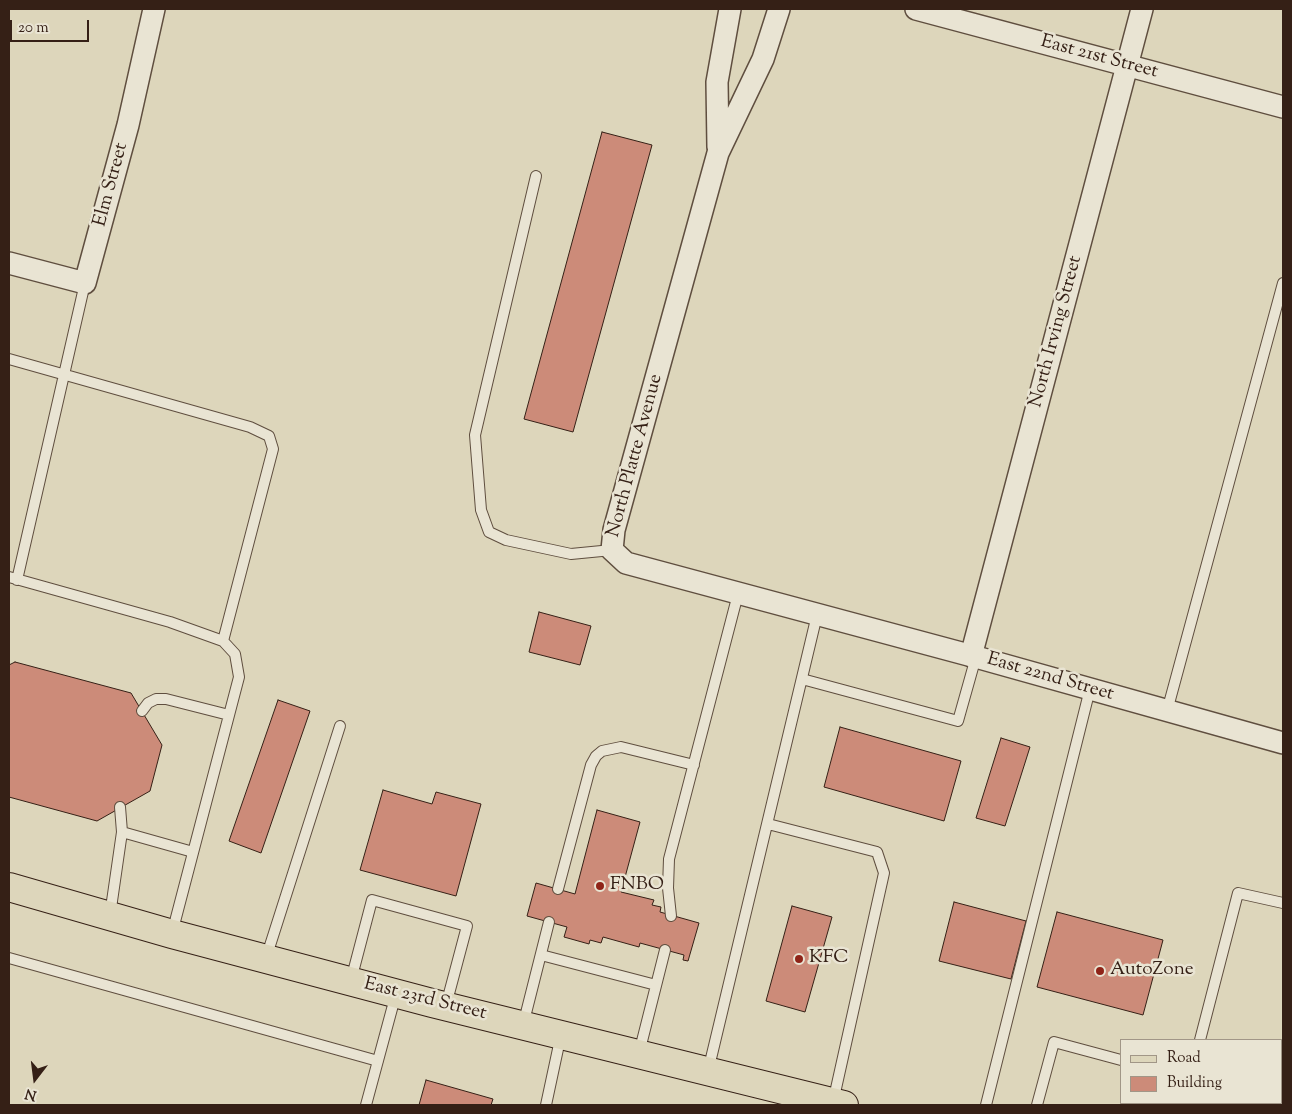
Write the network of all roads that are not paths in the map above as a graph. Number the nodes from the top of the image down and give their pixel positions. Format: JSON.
{"nodes":[{"id":1,"x":154,"y":9,"type":"edge"},
{"id":2,"x":730,"y":9,"type":"edge"},
{"id":3,"x":779,"y":9,"type":"edge"},
{"id":4,"x":916,"y":9,"type":"edge"},
{"id":5,"x":1142,"y":9,"type":"edge"},
{"id":6,"x":1127,"y":66,"type":"junction"},
{"id":7,"x":1283,"y":107,"type":"edge"},
{"id":8,"x":718,"y":153,"type":"junction"},
{"id":9,"x":536,"y":176,"type":"dead end"},
{"id":10,"x":9,"y":263,"type":"edge"},
{"id":11,"x":85,"y":283,"type":"junction"},
{"id":12,"x":1283,"y":283,"type":"edge"},
{"id":13,"x":9,"y":358,"type":"edge"},
{"id":14,"x":64,"y":375,"type":"junction"},
{"id":15,"x":612,"y":550,"type":"junction"},
{"id":16,"x":13,"y":579,"type":"edge"},
{"id":17,"x":738,"y":594,"type":"junction"},
{"id":18,"x":817,"y":615,"type":"junction"},
{"id":19,"x":223,"y":641,"type":"junction"},
{"id":20,"x":973,"y":657,"type":"junction"},
{"id":21,"x":802,"y":679,"type":"junction"},
{"id":22,"x":1090,"y":689,"type":"junction"},
{"id":23,"x":142,"y":711,"type":"dead end"},
{"id":24,"x":1167,"y":711,"type":"junction"},
{"id":25,"x":230,"y":715,"type":"junction"},
{"id":26,"x":340,"y":726,"type":"dead end"},
{"id":27,"x":1283,"y":743,"type":"edge"},
{"id":28,"x":694,"y":765,"type":"junction"},
{"id":29,"x":120,"y":808,"type":"dead end"},
{"id":30,"x":768,"y":824,"type":"junction"},
{"id":31,"x":122,"y":832,"type":"junction"},
{"id":32,"x":193,"y":852,"type":"junction"},
{"id":33,"x":9,"y":887,"type":"edge"},
{"id":34,"x":558,"y":889,"type":"dead end"},
{"id":35,"x":1283,"y":903,"type":"edge"},
{"id":36,"x":110,"y":916,"type":"junction"},
{"id":37,"x":671,"y":916,"type":"dead end"},
{"id":38,"x":549,"y":922,"type":"dead end"},
{"id":39,"x":172,"y":934,"type":"junction"},
{"id":40,"x":665,"y":950,"type":"dead end"},
{"id":41,"x":541,"y":955,"type":"junction"},
{"id":42,"x":9,"y":958,"type":"edge"},
{"id":43,"x":266,"y":959,"type":"junction"},
{"id":44,"x":351,"y":981,"type":"junction"},
{"id":45,"x":656,"y":985,"type":"junction"},
{"id":46,"x":396,"y":993,"type":"junction"},
{"id":47,"x":446,"y":1006,"type":"junction"},
{"id":48,"x":523,"y":1025,"type":"junction"},
{"id":49,"x":561,"y":1035,"type":"junction"},
{"id":50,"x":1200,"y":1039,"type":"edge"},
{"id":51,"x":638,"y":1054,"type":"junction"},
{"id":52,"x":1120,"y":1060,"type":"edge"},
{"id":53,"x":378,"y":1061,"type":"junction"},
{"id":54,"x":708,"y":1072,"type":"junction"},
{"id":55,"x":839,"y":1104,"type":"edge"},
{"id":56,"x":366,"y":1105,"type":"edge"},
{"id":57,"x":546,"y":1105,"type":"edge"},
{"id":58,"x":986,"y":1105,"type":"edge"},
{"id":59,"x":1037,"y":1105,"type":"edge"}],
"edges":[{"from":1,"to":11,"type":"street","name":"Elm Street"},
{"from":2,"to":8,"type":"street","name":"North Platte Avenue"},
{"from":3,"to":8,"type":"street","name":"North Platte Avenue"},
{"from":4,"to":6,"type":"street","name":"East 21st Street"},
{"from":5,"to":6,"type":"street","name":"North Irving Street"},
{"from":6,"to":7,"type":"street","name":"East 21st Street"},
{"from":6,"to":20,"type":"street","name":"North Irving Street"},
{"from":8,"to":15,"type":"street","name":"North Platte Avenue"},
{"from":9,"to":15,"type":"lane"},
{"from":10,"to":11,"type":"street"},
{"from":11,"to":14,"type":"lane"},
{"from":12,"to":24,"type":"lane"},
{"from":13,"to":14,"type":"lane"},
{"from":14,"to":16,"type":"lane"},
{"from":14,"to":19,"type":"lane"},
{"from":15,"to":17,"type":"street","name":"North Platte Avenue"},
{"from":16,"to":19,"type":"lane"},
{"from":17,"to":18,"type":"street","name":"North Platte Avenue"},
{"from":17,"to":28,"type":"lane"},
{"from":18,"to":20,"type":"street","name":"East 22nd Street"},
{"from":18,"to":21,"type":"lane"},
{"from":19,"to":25,"type":"lane"},
{"from":20,"to":21,"type":"lane"},
{"from":20,"to":22,"type":"street","name":"East 22nd Street"},
{"from":21,"to":30,"type":"lane"},
{"from":22,"to":24,"type":"street","name":"East 22nd Street"},
{"from":22,"to":58,"type":"lane"},
{"from":23,"to":25,"type":"lane"},
{"from":24,"to":27,"type":"street","name":"East 22nd Street"},
{"from":25,"to":32,"type":"lane"},
{"from":26,"to":43,"type":"lane"},
{"from":28,"to":34,"type":"lane"},
{"from":28,"to":37,"type":"lane"},
{"from":29,"to":31,"type":"lane"},
{"from":30,"to":54,"type":"lane"},
{"from":30,"to":55,"type":"lane"},
{"from":31,"to":32,"type":"lane"},
{"from":31,"to":36,"type":"lane"},
{"from":32,"to":39,"type":"lane"},
{"from":33,"to":36,"type":"main road","name":"East 23rd Street"},
{"from":35,"to":50,"type":"lane"},
{"from":36,"to":39,"type":"main road","name":"East 23rd Street"},
{"from":38,"to":41,"type":"lane"},
{"from":39,"to":43,"type":"main road","name":"East 23rd Street"},
{"from":40,"to":45,"type":"lane"},
{"from":41,"to":45,"type":"lane"},
{"from":41,"to":48,"type":"lane"},
{"from":42,"to":53,"type":"lane"},
{"from":43,"to":44,"type":"main road","name":"East 23rd Street"},
{"from":44,"to":46,"type":"main road","name":"East 23rd Street"},
{"from":44,"to":47,"type":"lane"},
{"from":45,"to":51,"type":"lane"},
{"from":46,"to":47,"type":"main road","name":"East 23rd Street"},
{"from":46,"to":53,"type":"lane"},
{"from":47,"to":48,"type":"main road","name":"East 23rd Street"},
{"from":48,"to":49,"type":"main road","name":"East 23rd Street"},
{"from":49,"to":51,"type":"main road","name":"East 23rd Street"},
{"from":49,"to":57,"type":"lane"},
{"from":51,"to":54,"type":"main road","name":"East 23rd Street"},
{"from":52,"to":59,"type":"lane"},
{"from":53,"to":56,"type":"lane"},
{"from":54,"to":55,"type":"main road","name":"East 23rd Street"}]}
